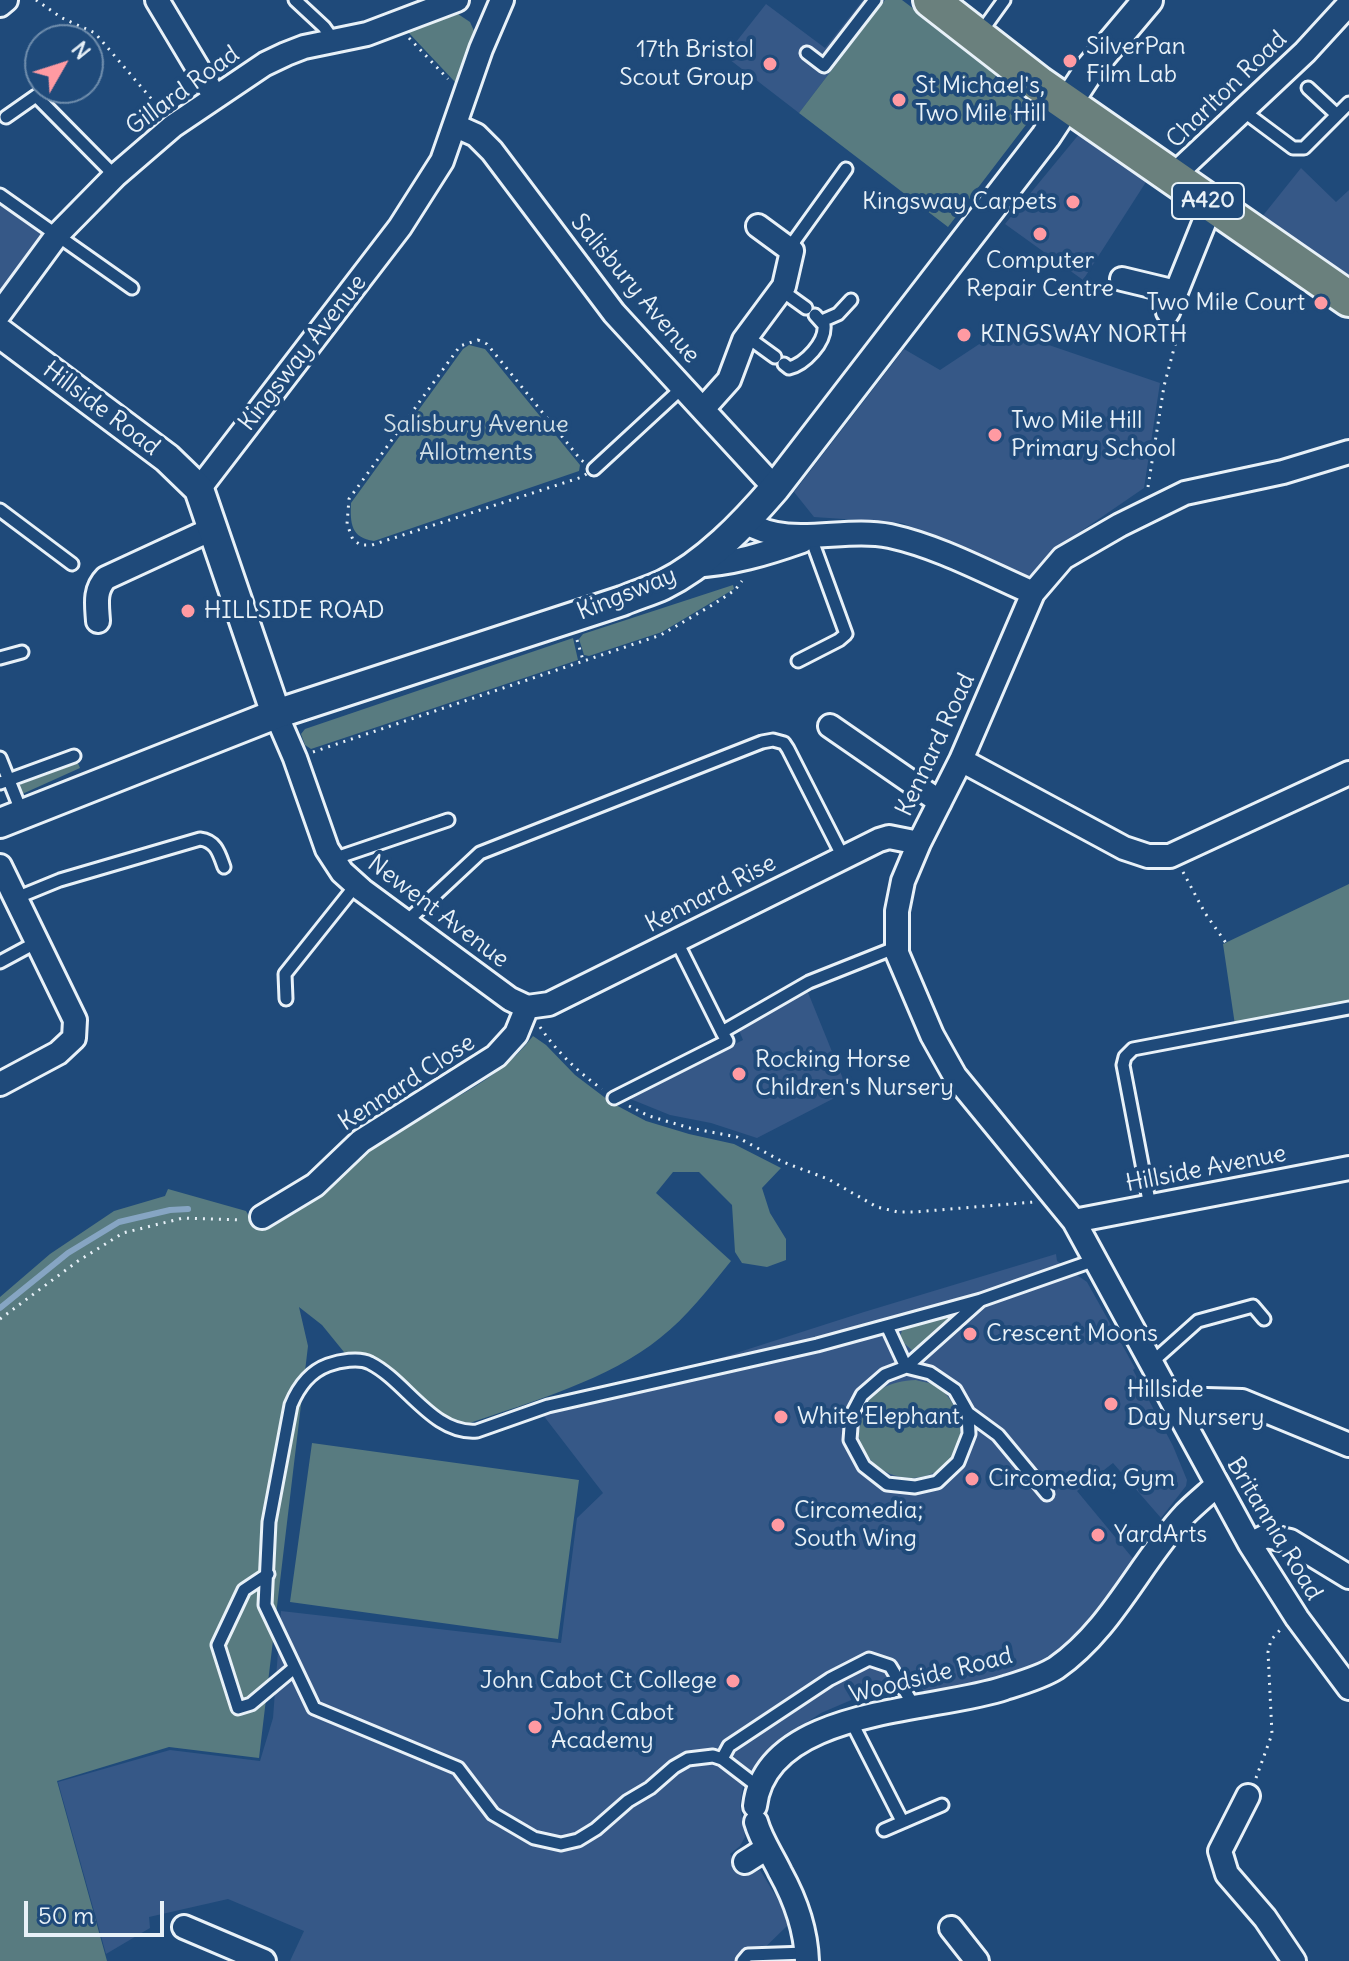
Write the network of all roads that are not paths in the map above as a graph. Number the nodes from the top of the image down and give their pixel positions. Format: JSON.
{"nodes":[{"id":1,"x":6,"y":0,"type":"edge"},
{"id":2,"x":157,"y":0,"type":"edge"},
{"id":3,"x":295,"y":0,"type":"edge"},
{"id":4,"x":457,"y":0,"type":"edge"},
{"id":5,"x":875,"y":0,"type":"edge"},
{"id":6,"x":1004,"y":0,"type":"edge"},
{"id":7,"x":1148,"y":0,"type":"edge"},
{"id":8,"x":498,"y":1,"type":"edge"},
{"id":9,"x":942,"y":3,"type":"edge"},
{"id":10,"x":1349,"y":4,"type":"edge"},
{"id":11,"x":0,"y":5,"type":"edge"},
{"id":12,"x":428,"y":5,"type":"edge"},
{"id":13,"x":978,"y":37,"type":"junction"},
{"id":14,"x":335,"y":41,"type":"junction"},
{"id":15,"x":807,"y":53,"type":"dead end"},
{"id":16,"x":1308,"y":88,"type":"dead end"},
{"id":17,"x":215,"y":97,"type":"junction"},
{"id":18,"x":1349,"y":103,"type":"edge"},
{"id":19,"x":25,"y":104,"type":"edge"},
{"id":20,"x":44,"y":104,"type":"edge"},
{"id":21,"x":1067,"y":104,"type":"junction"},
{"id":22,"x":1242,"y":110,"type":"junction"},
{"id":23,"x":1337,"y":115,"type":"junction"},
{"id":24,"x":6,"y":117,"type":"dead end"},
{"id":25,"x":456,"y":126,"type":"junction"},
{"id":26,"x":846,"y":169,"type":"dead end"},
{"id":27,"x":115,"y":176,"type":"junction"},
{"id":28,"x":1172,"y":177,"type":"junction"},
{"id":29,"x":0,"y":195,"type":"edge"},
{"id":30,"x":1212,"y":203,"type":"junction"},
{"id":31,"x":758,"y":226,"type":"dead end"},
{"id":32,"x":58,"y":234,"type":"junction"},
{"id":33,"x":792,"y":251,"type":"junction"},
{"id":34,"x":1122,"y":279,"type":"dead end"},
{"id":35,"x":132,"y":288,"type":"dead end"},
{"id":36,"x":781,"y":290,"type":"junction"},
{"id":37,"x":1349,"y":299,"type":"edge"},
{"id":38,"x":851,"y":300,"type":"dead end"},
{"id":39,"x":0,"y":313,"type":"edge"},
{"id":40,"x":814,"y":315,"type":"junction"},
{"id":41,"x":0,"y":333,"type":"edge"},
{"id":42,"x":746,"y":336,"type":"junction"},
{"id":43,"x":683,"y":387,"type":"junction"},
{"id":44,"x":703,"y":409,"type":"junction"},
{"id":45,"x":1349,"y":452,"type":"edge"},
{"id":46,"x":594,"y":469,"type":"road end"},
{"id":47,"x":775,"y":488,"type":"junction"},
{"id":48,"x":199,"y":489,"type":"junction"},
{"id":49,"x":0,"y":510,"type":"edge"},
{"id":50,"x":746,"y":522,"type":"junction"},
{"id":51,"x":212,"y":529,"type":"junction"},
{"id":52,"x":815,"y":537,"type":"junction"},
{"id":53,"x":72,"y":564,"type":"dead end"},
{"id":54,"x":692,"y":566,"type":"junction"},
{"id":55,"x":1033,"y":593,"type":"junction"},
{"id":56,"x":98,"y":621,"type":"dead end"},
{"id":57,"x":22,"y":652,"type":"dead end"},
{"id":58,"x":0,"y":658,"type":"edge"},
{"id":59,"x":798,"y":661,"type":"dead end"},
{"id":60,"x":276,"y":714,"type":"junction"},
{"id":61,"x":830,"y":726,"type":"dead end"},
{"id":62,"x":74,"y":756,"type":"dead end"},
{"id":63,"x":0,"y":758,"type":"edge"},
{"id":64,"x":961,"y":760,"type":"junction"},
{"id":65,"x":1349,"y":773,"type":"edge"},
{"id":66,"x":4,"y":781,"type":"edge"},
{"id":67,"x":940,"y":802,"type":"junction"},
{"id":68,"x":11,"y":818,"type":"edge"},
{"id":69,"x":448,"y":820,"type":"dead end"},
{"id":70,"x":919,"y":843,"type":"junction"},
{"id":71,"x":843,"y":857,"type":"junction"},
{"id":72,"x":333,"y":859,"type":"junction"},
{"id":73,"x":0,"y":866,"type":"edge"},
{"id":74,"x":224,"y":867,"type":"dead end"},
{"id":75,"x":356,"y":885,"type":"junction"},
{"id":76,"x":16,"y":898,"type":"junction"},
{"id":77,"x":406,"y":922,"type":"junction"},
{"id":78,"x":676,"y":940,"type":"junction"},
{"id":79,"x":37,"y":942,"type":"junction"},
{"id":80,"x":897,"y":947,"type":"junction"},
{"id":81,"x":0,"y":962,"type":"edge"},
{"id":82,"x":286,"y":999,"type":"dead end"},
{"id":83,"x":527,"y":1007,"type":"junction"},
{"id":84,"x":1349,"y":1008,"type":"edge"},
{"id":85,"x":722,"y":1032,"type":"junction"},
{"id":86,"x":0,"y":1084,"type":"edge"},
{"id":87,"x":614,"y":1098,"type":"road end"},
{"id":88,"x":1349,"y":1168,"type":"edge"},
{"id":89,"x":1150,"y":1206,"type":"junction"},
{"id":90,"x":262,"y":1217,"type":"road end"},
{"id":91,"x":1074,"y":1221,"type":"junction"},
{"id":92,"x":1095,"y":1260,"type":"junction"},
{"id":93,"x":981,"y":1300,"type":"junction"},
{"id":94,"x":1264,"y":1319,"type":"dead end"},
{"id":95,"x":887,"y":1326,"type":"junction"},
{"id":96,"x":1151,"y":1363,"type":"junction"},
{"id":97,"x":906,"y":1367,"type":"junction"},
{"id":98,"x":1176,"y":1409,"type":"junction"},
{"id":99,"x":968,"y":1413,"type":"junction"},
{"id":100,"x":1349,"y":1445,"type":"edge"},
{"id":101,"x":1217,"y":1485,"type":"junction"},
{"id":102,"x":1047,"y":1494,"type":"dead end"},
{"id":103,"x":1250,"y":1544,"type":"junction"},
{"id":104,"x":268,"y":1574,"type":"junction"},
{"id":105,"x":1349,"y":1577,"type":"edge"},
{"id":106,"x":294,"y":1668,"type":"junction"},
{"id":107,"x":1349,"y":1688,"type":"edge"},
{"id":108,"x":914,"y":1706,"type":"junction"},
{"id":109,"x":851,"y":1721,"type":"junction"},
{"id":110,"x":722,"y":1759,"type":"junction"},
{"id":111,"x":762,"y":1782,"type":"junction"},
{"id":112,"x":1248,"y":1796,"type":"road end"},
{"id":113,"x":942,"y":1805,"type":"dead end"},
{"id":114,"x":902,"y":1821,"type":"junction"},
{"id":115,"x":884,"y":1830,"type":"dead end"},
{"id":116,"x":767,"y":1848,"type":"junction"},
{"id":117,"x":745,"y":1862,"type":"dead end"},
{"id":118,"x":184,"y":1927,"type":"dead end"},
{"id":119,"x":951,"y":1928,"type":"dead end"},
{"id":120,"x":806,"y":1957,"type":"edge"},
{"id":121,"x":264,"y":1961,"type":"edge"},
{"id":122,"x":743,"y":1961,"type":"edge"},
{"id":123,"x":977,"y":1961,"type":"edge"},
{"id":124,"x":1294,"y":1961,"type":"edge"}],
"edges":[{"from":1,"to":11,"type":"street"},
{"from":2,"to":17,"type":"street"},
{"from":3,"to":14,"type":"lane"},
{"from":4,"to":12,"type":"street","name":"Gillard Road"},
{"from":5,"to":15,"type":"lane"},
{"from":6,"to":13,"type":"lane"},
{"from":7,"to":21,"type":"street","name":"Kingsway"},
{"from":8,"to":25,"type":"street","name":"Kingsway Avenue"},
{"from":9,"to":13,"type":"main road","number":"A420"},
{"from":10,"to":22,"type":"street","name":"Charlton Road"},
{"from":12,"to":14,"type":"street","name":"Gillard Road"},
{"from":13,"to":21,"type":"main road","number":"A420"},
{"from":14,"to":17,"type":"street","name":"Gillard Road"},
{"from":16,"to":23,"type":"lane"},
{"from":17,"to":27,"type":"street","name":"Gillard Road"},
{"from":18,"to":23,"type":"lane"},
{"from":19,"to":24,"type":"lane"},
{"from":20,"to":27,"type":"lane"},
{"from":21,"to":28,"type":"main road","number":"A420"},
{"from":21,"to":47,"type":"street","name":"Kingsway"},
{"from":22,"to":23,"type":"lane"},
{"from":22,"to":28,"type":"street","name":"Charlton Road"},
{"from":25,"to":43,"type":"street","name":"Salisbury Avenue"},
{"from":25,"to":48,"type":"street","name":"Kingsway Avenue"},
{"from":26,"to":33,"type":"lane"},
{"from":27,"to":32,"type":"street","name":"Gillard Road"},
{"from":28,"to":30,"type":"main road","number":"A420"},
{"from":29,"to":32,"type":"lane"},
{"from":30,"to":34,"type":"street"},
{"from":30,"to":37,"type":"main road","number":"A420"},
{"from":31,"to":33,"type":"street"},
{"from":32,"to":35,"type":"lane"},
{"from":32,"to":39,"type":"street","name":"Gillard Road"},
{"from":33,"to":36,"type":"street"},
{"from":36,"to":40,"type":"lane"},
{"from":36,"to":42,"type":"street"},
{"from":38,"to":40,"type":"lane"},
{"from":40,"to":42,"type":"lane"},
{"from":41,"to":48,"type":"street","name":"Hillside Road"},
{"from":42,"to":44,"type":"street"},
{"from":43,"to":44,"type":"street","name":"Salisbury Avenue"},
{"from":43,"to":46,"type":"lane"},
{"from":44,"to":47,"type":"street","name":"Salisbury Avenue"},
{"from":45,"to":55,"type":"street","name":"Kennard Road"},
{"from":47,"to":50,"type":"street","name":"Kingsway"},
{"from":48,"to":51,"type":"street"},
{"from":49,"to":53,"type":"lane"},
{"from":50,"to":52,"type":"street"},
{"from":50,"to":54,"type":"street","name":"Kingsway"},
{"from":51,"to":56,"type":"street"},
{"from":51,"to":60,"type":"street"},
{"from":52,"to":54,"type":"street"},
{"from":52,"to":55,"type":"street"},
{"from":52,"to":59,"type":"lane"},
{"from":54,"to":60,"type":"street","name":"Kingsway"},
{"from":55,"to":64,"type":"street","name":"Kennard Road"},
{"from":57,"to":58,"type":"lane"},
{"from":60,"to":68,"type":"street","name":"Kingsway"},
{"from":60,"to":72,"type":"street","name":"Newent Avenue"},
{"from":61,"to":67,"type":"street"},
{"from":62,"to":66,"type":"lane"},
{"from":63,"to":66,"type":"lane"},
{"from":64,"to":65,"type":"street"},
{"from":64,"to":67,"type":"street","name":"Kennard Road"},
{"from":66,"to":68,"type":"lane"},
{"from":67,"to":70,"type":"street","name":"Kennard Road"},
{"from":69,"to":72,"type":"lane"},
{"from":70,"to":71,"type":"street","name":"Kennard Rise"},
{"from":70,"to":80,"type":"street","name":"Kennard Road"},
{"from":71,"to":77,"type":"lane"},
{"from":71,"to":78,"type":"street","name":"Kennard Rise"},
{"from":72,"to":75,"type":"street","name":"Newent Avenue"},
{"from":73,"to":76,"type":"street"},
{"from":74,"to":76,"type":"lane"},
{"from":75,"to":77,"type":"street","name":"Newent Avenue"},
{"from":75,"to":82,"type":"lane"},
{"from":76,"to":79,"type":"street"},
{"from":77,"to":83,"type":"street","name":"Newent Avenue"},
{"from":78,"to":83,"type":"street","name":"Kennard Rise"},
{"from":78,"to":85,"type":"lane"},
{"from":79,"to":81,"type":"lane"},
{"from":79,"to":86,"type":"street"},
{"from":80,"to":85,"type":"lane"},
{"from":80,"to":91,"type":"street","name":"Kennard Road"},
{"from":83,"to":90,"type":"street","name":"Kennard Close"},
{"from":84,"to":89,"type":"lane"},
{"from":85,"to":87,"type":"lane"},
{"from":88,"to":89,"type":"street","name":"Hillside Avenue"},
{"from":89,"to":91,"type":"street","name":"Hillside Avenue"},
{"from":91,"to":92,"type":"street","name":"Britannia Road"},
{"from":92,"to":93,"type":"lane"},
{"from":92,"to":96,"type":"street","name":"Britannia Road"},
{"from":93,"to":95,"type":"lane"},
{"from":93,"to":97,"type":"lane"},
{"from":94,"to":96,"type":"lane"},
{"from":95,"to":97,"type":"lane"},
{"from":95,"to":104,"type":"lane"},
{"from":96,"to":98,"type":"street","name":"Britannia Road"},
{"from":97,"to":99,"type":"lane"},
{"from":97,"to":99,"type":"lane"},
{"from":98,"to":100,"type":"street"},
{"from":98,"to":101,"type":"street","name":"Britannia Road"},
{"from":99,"to":102,"type":"lane"},
{"from":101,"to":103,"type":"street","name":"Britannia Road"},
{"from":101,"to":108,"type":"street","name":"Woodside Road"},
{"from":103,"to":105,"type":"street"},
{"from":103,"to":107,"type":"street","name":"Britannia Road"},
{"from":104,"to":106,"type":"lane"},
{"from":104,"to":106,"type":"lane"},
{"from":106,"to":110,"type":"lane"},
{"from":108,"to":109,"type":"street","name":"Woodside Road"},
{"from":108,"to":110,"type":"lane"},
{"from":109,"to":111,"type":"street","name":"Woodside Road"},
{"from":109,"to":114,"type":"lane"},
{"from":110,"to":111,"type":"lane"},
{"from":111,"to":116,"type":"street","name":"Woodside Road"},
{"from":112,"to":124,"type":"street"},
{"from":113,"to":114,"type":"lane"},
{"from":114,"to":115,"type":"lane"},
{"from":116,"to":117,"type":"street"},
{"from":116,"to":120,"type":"street","name":"Woodside Road"},
{"from":118,"to":121,"type":"street"},
{"from":119,"to":123,"type":"street"},
{"from":120,"to":122,"type":"lane"}]}
